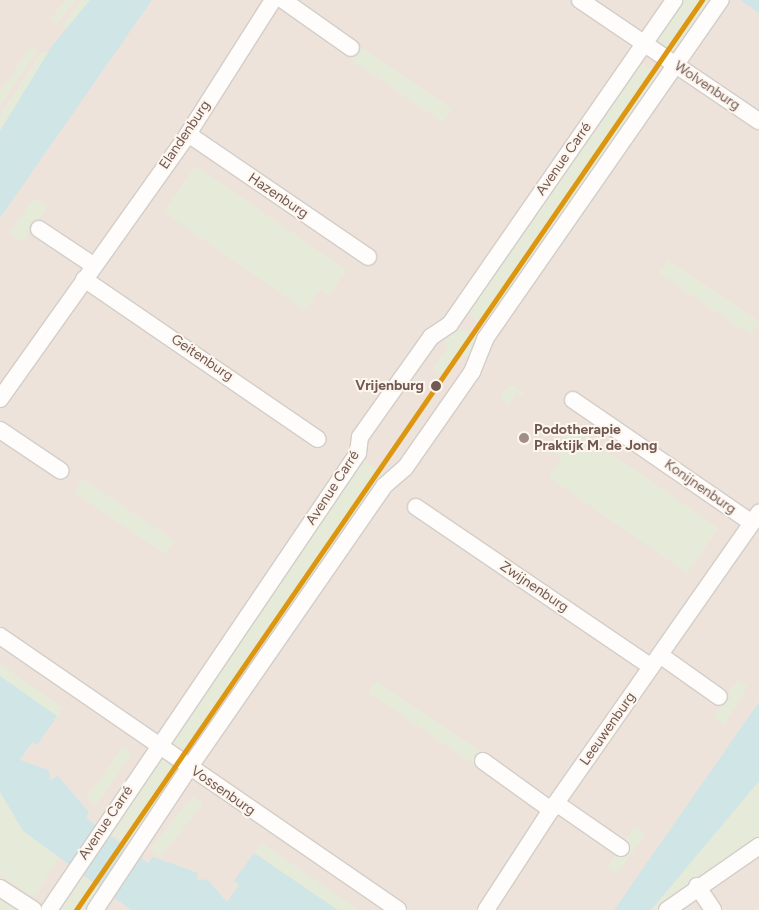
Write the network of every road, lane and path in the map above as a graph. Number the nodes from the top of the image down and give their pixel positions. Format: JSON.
{"nodes":[{"id":1,"x":273,"y":0,"type":"edge"},
{"id":2,"x":283,"y":0,"type":"edge"},
{"id":3,"x":580,"y":0,"type":"edge"},
{"id":4,"x":674,"y":0,"type":"edge"},
{"id":5,"x":721,"y":0,"type":"edge"},
{"id":6,"x":644,"y":44,"type":"junction"},
{"id":7,"x":351,"y":48,"type":"dead end"},
{"id":8,"x":676,"y":65,"type":"junction"},
{"id":9,"x":759,"y":121,"type":"edge"},
{"id":10,"x":188,"y":134,"type":"junction"},
{"id":11,"x":39,"y":229,"type":"dead end"},
{"id":12,"x":368,"y":258,"type":"dead end"},
{"id":13,"x":88,"y":272,"type":"junction"},
{"id":14,"x":0,"y":399,"type":"edge"},
{"id":15,"x":573,"y":400,"type":"dead end"},
{"id":16,"x":0,"y":430,"type":"edge"},
{"id":17,"x":318,"y":439,"type":"dead end"},
{"id":18,"x":61,"y":471,"type":"dead end"},
{"id":19,"x":416,"y":507,"type":"dead end"},
{"id":20,"x":756,"y":518,"type":"edge"},
{"id":21,"x":0,"y":636,"type":"edge"},
{"id":22,"x":656,"y":661,"type":"junction"},
{"id":23,"x":719,"y":697,"type":"dead end"},
{"id":24,"x":159,"y":746,"type":"junction"},
{"id":25,"x":483,"y":760,"type":"dead end"},
{"id":26,"x":189,"y":768,"type":"junction"},
{"id":27,"x":554,"y":806,"type":"junction"},
{"id":28,"x":759,"y":846,"type":"edge"},
{"id":29,"x":620,"y":848,"type":"dead end"},
{"id":30,"x":697,"y":886,"type":"junction"},
{"id":31,"x":0,"y":888,"type":"edge"},
{"id":32,"x":34,"y":910,"type":"edge"},
{"id":33,"x":49,"y":910,"type":"edge"},
{"id":34,"x":95,"y":910,"type":"edge"},
{"id":35,"x":398,"y":910,"type":"edge"},
{"id":36,"x":486,"y":910,"type":"edge"},
{"id":37,"x":668,"y":910,"type":"edge"},
{"id":38,"x":713,"y":910,"type":"edge"}],
"edges":[{"from":1,"to":10,"type":"street","name":"Elandenburg"},
{"from":2,"to":7,"type":"street"},
{"from":3,"to":6,"type":"street","name":"Wolvenburg"},
{"from":4,"to":6,"type":"street","name":"Avenue Carré"},
{"from":5,"to":8,"type":"street"},
{"from":6,"to":8,"type":"street","name":"Wolvenburg"},
{"from":6,"to":24,"type":"street","name":"Avenue Carré"},
{"from":8,"to":9,"type":"street","name":"Wolvenburg"},
{"from":8,"to":26,"type":"street"},
{"from":10,"to":12,"type":"street","name":"Hazenburg"},
{"from":10,"to":13,"type":"street","name":"Elandenburg"},
{"from":11,"to":13,"type":"street"},
{"from":13,"to":14,"type":"street","name":"Elandenburg"},
{"from":13,"to":17,"type":"street","name":"Geitenburg"},
{"from":15,"to":20,"type":"street","name":"Konijnenburg"},
{"from":16,"to":18,"type":"street"},
{"from":19,"to":22,"type":"street","name":"Zwijnenburg"},
{"from":20,"to":22,"type":"street","name":"Leeuwenburg"},
{"from":21,"to":24,"type":"street","name":"Vossenburg"},
{"from":22,"to":23,"type":"street"},
{"from":22,"to":27,"type":"street","name":"Leeuwenburg"},
{"from":24,"to":26,"type":"street","name":"Vossenburg"},
{"from":24,"to":33,"type":"street","name":"Avenue Carré"},
{"from":25,"to":27,"type":"street"},
{"from":26,"to":34,"type":"street"},
{"from":26,"to":35,"type":"street","name":"Vossenburg"},
{"from":27,"to":29,"type":"street"},
{"from":27,"to":36,"type":"street","name":"Leeuwenburg"},
{"from":28,"to":30,"type":"street"},
{"from":30,"to":37,"type":"street"},
{"from":30,"to":38,"type":"street"},
{"from":31,"to":32,"type":"street"}]}
